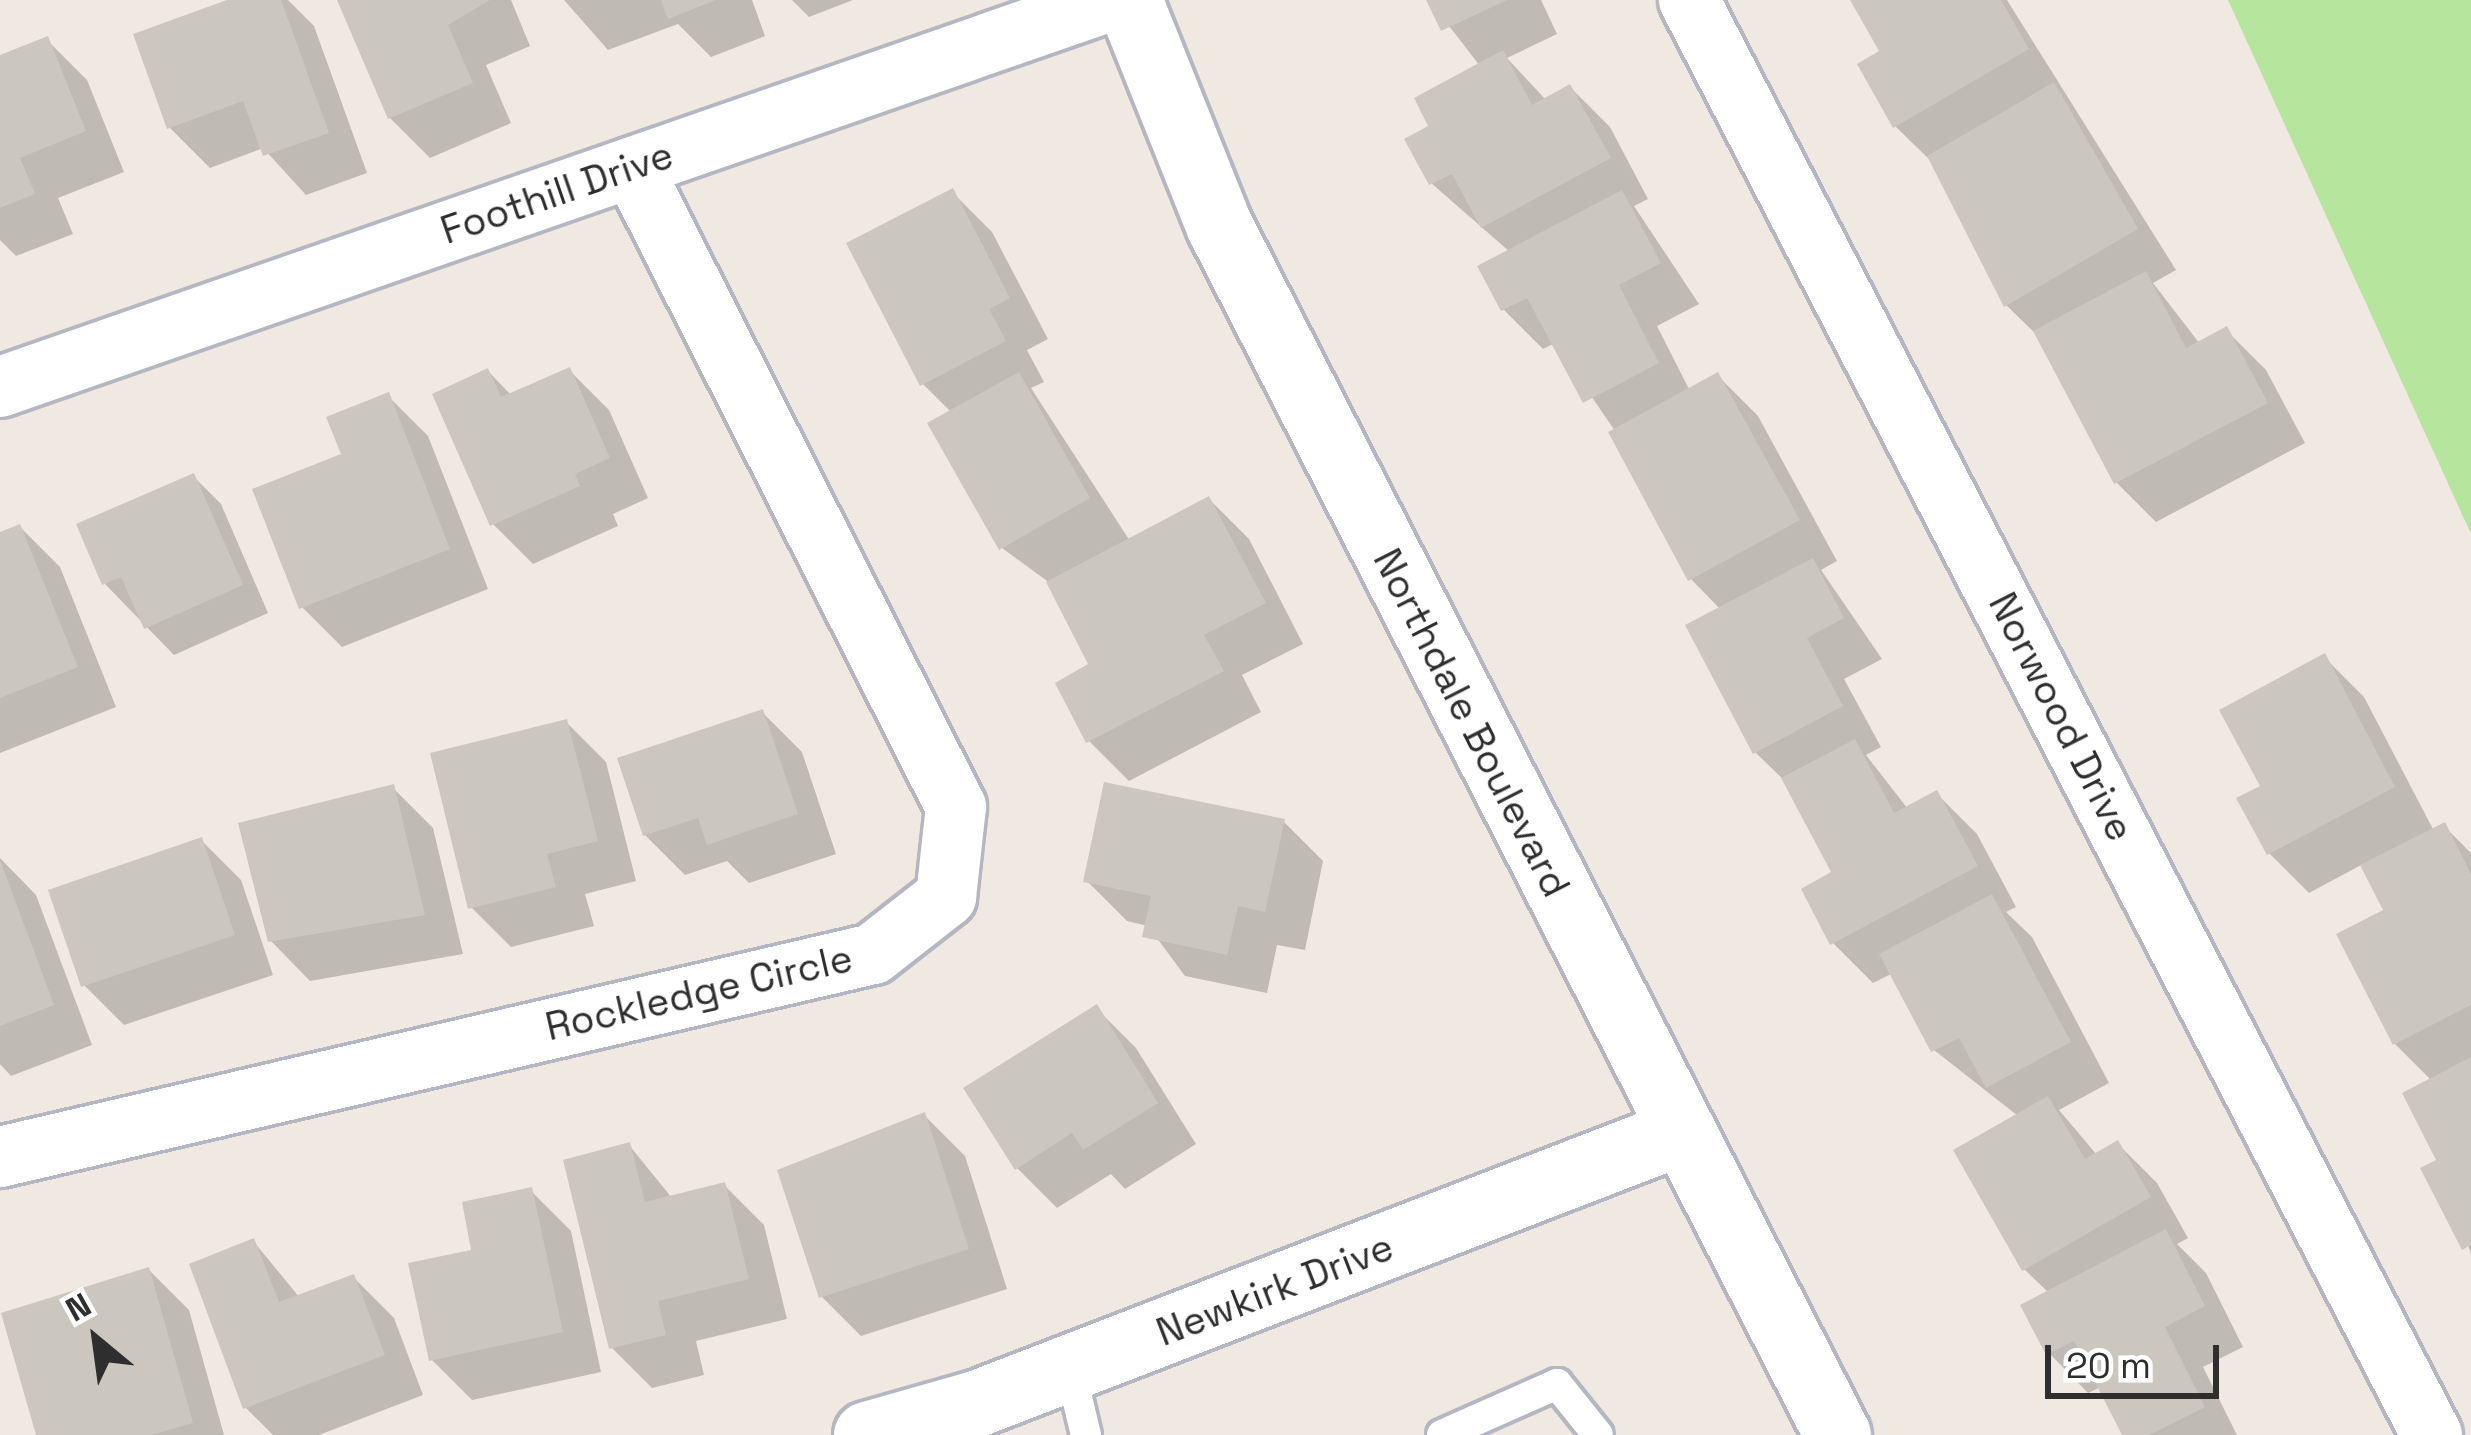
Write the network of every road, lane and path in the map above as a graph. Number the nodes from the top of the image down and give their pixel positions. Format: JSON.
{"nodes":[{"id":1,"x":1113,"y":0,"type":"edge"},
{"id":2,"x":1129,"y":0,"type":"edge"},
{"id":3,"x":1689,"y":0,"type":"edge"},
{"id":4,"x":632,"y":167,"type":"junction"},
{"id":5,"x":0,"y":387,"type":"edge"},
{"id":6,"x":1678,"y":1133,"type":"junction"},
{"id":7,"x":0,"y":1157,"type":"edge"},
{"id":8,"x":1070,"y":1369,"type":"junction"},
{"id":9,"x":867,"y":1435,"type":"edge"},
{"id":10,"x":1086,"y":1435,"type":"edge"},
{"id":11,"x":1442,"y":1435,"type":"edge"},
{"id":12,"x":1598,"y":1435,"type":"edge"},
{"id":13,"x":1838,"y":1435,"type":"edge"},
{"id":14,"x":2432,"y":1435,"type":"edge"}],
"edges":[{"from":1,"to":4,"type":"street","name":"Foothill Drive"},
{"from":2,"to":6,"type":"street","name":"Northdale Boulevard"},
{"from":3,"to":14,"type":"street","name":"Norwood Drive"},
{"from":4,"to":5,"type":"street","name":"Foothill Drive"},
{"from":4,"to":7,"type":"street","name":"Rockledge Circle"},
{"from":6,"to":8,"type":"street","name":"Newkirk Drive"},
{"from":6,"to":13,"type":"street","name":"Northdale Boulevard"},
{"from":8,"to":9,"type":"street","name":"Newkirk Drive"},
{"from":8,"to":10,"type":"lane"},
{"from":11,"to":12,"type":"lane"}]}
